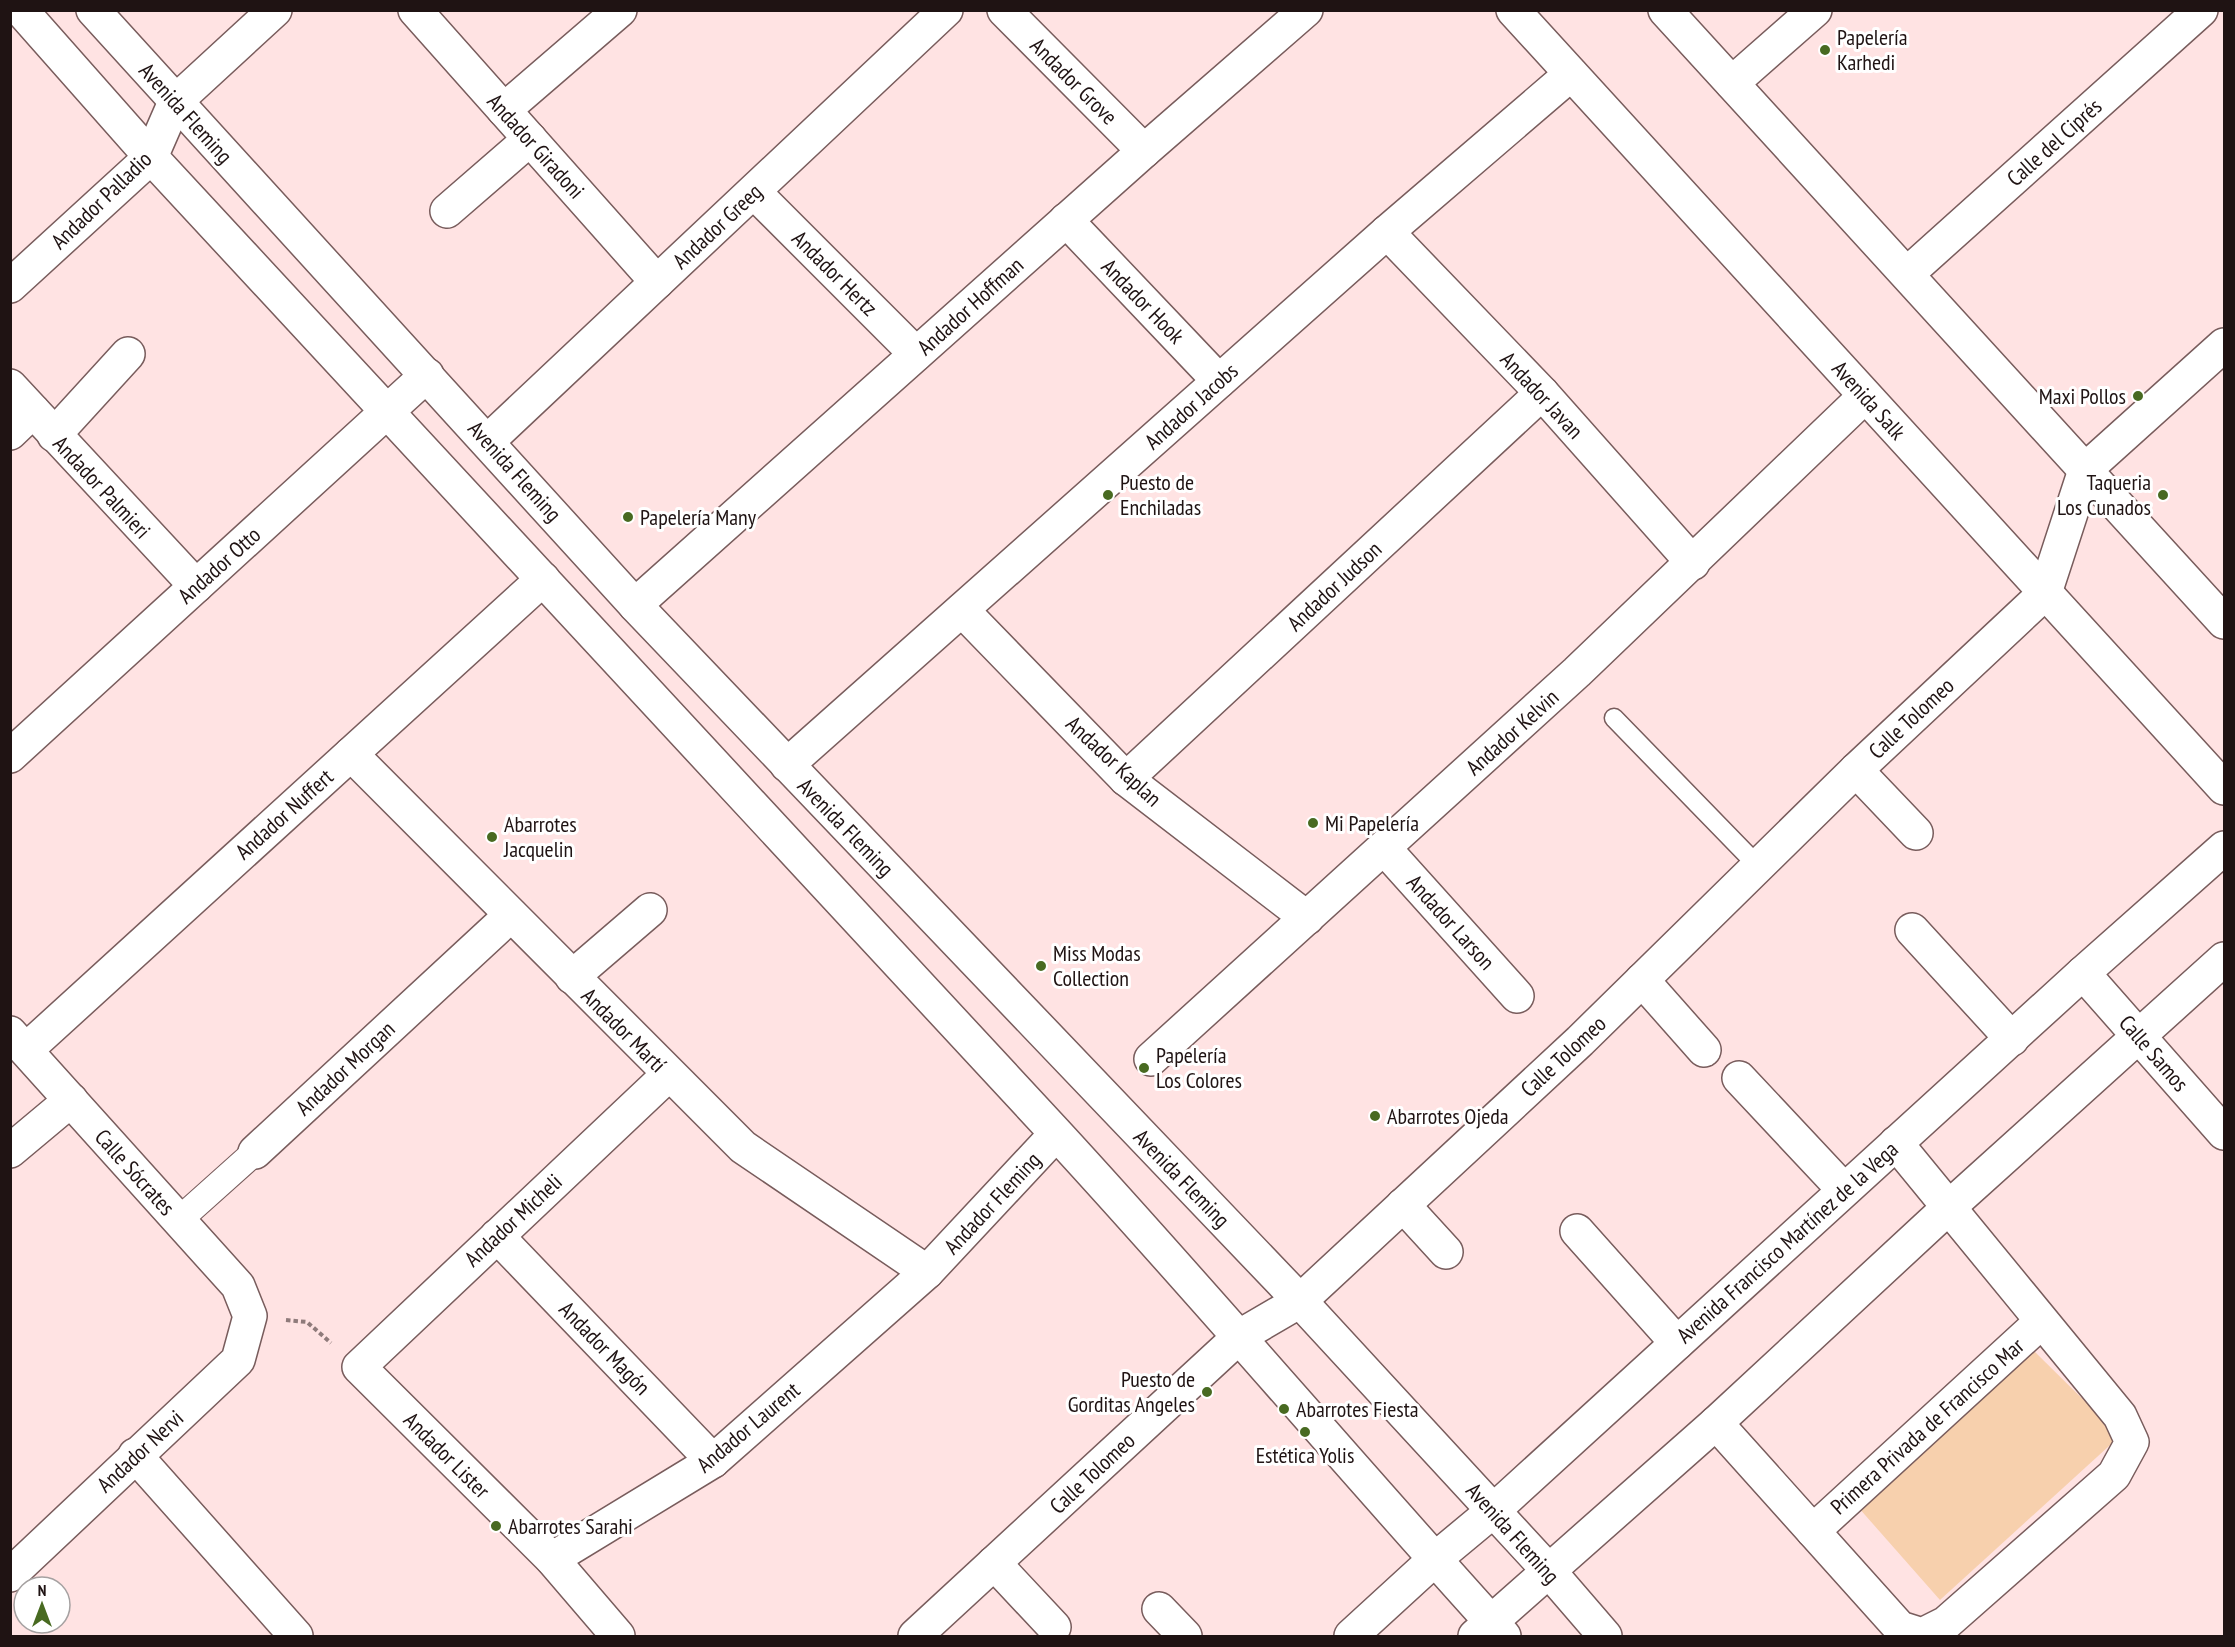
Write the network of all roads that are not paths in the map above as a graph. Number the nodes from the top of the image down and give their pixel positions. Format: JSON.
{"nodes":[{"id":1,"x":21,"y":10,"type":"edge"},
{"id":2,"x":93,"y":10,"type":"edge"},
{"id":3,"x":276,"y":10,"type":"edge"},
{"id":4,"x":415,"y":10,"type":"edge"},
{"id":5,"x":620,"y":10,"type":"edge"},
{"id":6,"x":946,"y":10,"type":"edge"},
{"id":7,"x":1004,"y":10,"type":"edge"},
{"id":8,"x":1306,"y":10,"type":"edge"},
{"id":9,"x":1513,"y":10,"type":"edge"},
{"id":10,"x":1665,"y":10,"type":"edge"},
{"id":11,"x":1815,"y":10,"type":"edge"},
{"id":12,"x":2201,"y":10,"type":"edge"},
{"id":13,"x":1571,"y":74,"type":"junction"},
{"id":14,"x":1732,"y":83,"type":"junction"},
{"id":15,"x":175,"y":102,"type":"junction"},
{"id":16,"x":504,"y":110,"type":"junction"},
{"id":17,"x":530,"y":139,"type":"junction"},
{"id":18,"x":1144,"y":151,"type":"junction"},
{"id":19,"x":152,"y":157,"type":"junction"},
{"id":20,"x":754,"y":192,"type":"junction"},
{"id":21,"x":447,"y":211,"type":"dead end"},
{"id":22,"x":1066,"y":220,"type":"junction"},
{"id":23,"x":1387,"y":232,"type":"junction"},
{"id":24,"x":1906,"y":274,"type":"junction"},
{"id":25,"x":657,"y":282,"type":"junction"},
{"id":26,"x":10,"y":286,"type":"edge"},
{"id":27,"x":2224,"y":345,"type":"edge"},
{"id":28,"x":128,"y":354,"type":"dead end"},
{"id":29,"x":916,"y":354,"type":"junction"},
{"id":30,"x":427,"y":375,"type":"junction"},
{"id":31,"x":1219,"y":381,"type":"junction"},
{"id":32,"x":10,"y":386,"type":"edge"},
{"id":33,"x":1542,"y":393,"type":"junction"},
{"id":34,"x":1865,"y":396,"type":"junction"},
{"id":35,"x":387,"y":411,"type":"junction"},
{"id":36,"x":32,"y":427,"type":"edge"},
{"id":37,"x":488,"y":441,"type":"junction"},
{"id":38,"x":2085,"y":470,"type":"junction"},
{"id":39,"x":1693,"y":562,"type":"junction"},
{"id":40,"x":543,"y":579,"type":"junction"},
{"id":41,"x":196,"y":586,"type":"junction"},
{"id":42,"x":2045,"y":593,"type":"junction"},
{"id":43,"x":635,"y":604,"type":"junction"},
{"id":44,"x":962,"y":610,"type":"junction"},
{"id":45,"x":2224,"y":622,"type":"edge"},
{"id":46,"x":1614,"y":718,"type":"dead end"},
{"id":47,"x":351,"y":754,"type":"junction"},
{"id":48,"x":10,"y":756,"type":"edge"},
{"id":49,"x":787,"y":765,"type":"junction"},
{"id":50,"x":1856,"y":770,"type":"junction"},
{"id":51,"x":1126,"y":779,"type":"junction"},
{"id":52,"x":2224,"y":788,"type":"edge"},
{"id":53,"x":1916,"y":833,"type":"dead end"},
{"id":54,"x":1384,"y":848,"type":"junction"},
{"id":55,"x":2224,"y":848,"type":"edge"},
{"id":56,"x":1758,"y":866,"type":"junction"},
{"id":57,"x":650,"y":910,"type":"dead end"},
{"id":58,"x":511,"y":915,"type":"junction"},
{"id":59,"x":1307,"y":918,"type":"junction"},
{"id":60,"x":1912,"y":930,"type":"dead end"},
{"id":61,"x":2224,"y":959,"type":"edge"},
{"id":62,"x":2083,"y":973,"type":"junction"},
{"id":63,"x":572,"y":978,"type":"junction"},
{"id":64,"x":1642,"y":980,"type":"junction"},
{"id":65,"x":1517,"y":996,"type":"dead end"},
{"id":66,"x":2139,"y":1036,"type":"junction"},
{"id":67,"x":2012,"y":1039,"type":"junction"},
{"id":68,"x":18,"y":1042,"type":"edge"},
{"id":69,"x":1704,"y":1050,"type":"dead end"},
{"id":70,"x":1151,"y":1059,"type":"dead end"},
{"id":71,"x":668,"y":1075,"type":"junction"},
{"id":72,"x":1739,"y":1078,"type":"dead end"},
{"id":73,"x":71,"y":1100,"type":"junction"},
{"id":74,"x":2224,"y":1133,"type":"edge"},
{"id":75,"x":1056,"y":1134,"type":"junction"},
{"id":76,"x":1896,"y":1143,"type":"junction"},
{"id":77,"x":10,"y":1151,"type":"edge"},
{"id":78,"x":255,"y":1152,"type":"joint"},
{"id":79,"x":1844,"y":1190,"type":"junction"},
{"id":80,"x":1402,"y":1205,"type":"junction"},
{"id":81,"x":1948,"y":1208,"type":"junction"},
{"id":82,"x":180,"y":1220,"type":"junction"},
{"id":83,"x":1577,"y":1231,"type":"dead end"},
{"id":84,"x":497,"y":1236,"type":"junction"},
{"id":85,"x":1446,"y":1252,"type":"dead end"},
{"id":86,"x":927,"y":1272,"type":"junction"},
{"id":87,"x":1300,"y":1301,"type":"junction"},
{"id":88,"x":250,"y":1316,"type":"joint"},
{"id":89,"x":2042,"y":1322,"type":"junction"},
{"id":90,"x":1240,"y":1336,"type":"junction"},
{"id":91,"x":1677,"y":1343,"type":"junction"},
{"id":92,"x":359,"y":1366,"type":"joint"},
{"id":93,"x":1716,"y":1423,"type":"junction"},
{"id":94,"x":135,"y":1455,"type":"junction"},
{"id":95,"x":713,"y":1461,"type":"junction"},
{"id":96,"x":1493,"y":1511,"type":"junction"},
{"id":97,"x":1813,"y":1531,"type":"junction"},
{"id":98,"x":552,"y":1559,"type":"junction"},
{"id":99,"x":1434,"y":1560,"type":"junction"},
{"id":100,"x":994,"y":1563,"type":"junction"},
{"id":101,"x":1549,"y":1571,"type":"junction"},
{"id":102,"x":10,"y":1575,"type":"edge"},
{"id":103,"x":1159,"y":1609,"type":"dead end"},
{"id":104,"x":1054,"y":1627,"type":"dead end"},
{"id":105,"x":1490,"y":1632,"type":"edge"},
{"id":106,"x":296,"y":1636,"type":"edge"},
{"id":107,"x":618,"y":1636,"type":"edge"},
{"id":108,"x":915,"y":1636,"type":"edge"},
{"id":109,"x":1185,"y":1636,"type":"edge"},
{"id":110,"x":1350,"y":1636,"type":"edge"},
{"id":111,"x":1605,"y":1636,"type":"edge"}],
"edges":[{"from":1,"to":19,"type":"street"},
{"from":2,"to":15,"type":"street","name":"Avenida Fleming"},
{"from":3,"to":15,"type":"street"},
{"from":4,"to":16,"type":"street","name":"Andador Giradoni"},
{"from":5,"to":16,"type":"street"},
{"from":6,"to":20,"type":"street","name":"Andador Greeg"},
{"from":7,"to":18,"type":"street","name":"Andador Grove"},
{"from":8,"to":18,"type":"street","name":"Andador Hoffman"},
{"from":9,"to":13,"type":"street","name":"Avenida Salk"},
{"from":10,"to":14,"type":"street"},
{"from":11,"to":14,"type":"street"},
{"from":12,"to":24,"type":"street","name":"Calle del Ciprés"},
{"from":13,"to":23,"type":"street","name":"Andador Jacobs"},
{"from":13,"to":34,"type":"street","name":"Avenida Salk"},
{"from":14,"to":24,"type":"street"},
{"from":15,"to":19,"type":"street","name":"Andador Palladio"},
{"from":15,"to":30,"type":"street","name":"Avenida Fleming"},
{"from":16,"to":17,"type":"street","name":"Andador Giradoni"},
{"from":17,"to":21,"type":"street"},
{"from":17,"to":25,"type":"street","name":"Andador Giradoni"},
{"from":18,"to":22,"type":"street","name":"Andador Hoffman"},
{"from":19,"to":26,"type":"street","name":"Andador Palladio"},
{"from":19,"to":35,"type":"street"},
{"from":20,"to":25,"type":"street","name":"Andador Greeg"},
{"from":20,"to":29,"type":"street","name":"Andador Hertz"},
{"from":22,"to":29,"type":"street","name":"Andador Hoffman"},
{"from":22,"to":31,"type":"street","name":"Andador Hook"},
{"from":23,"to":31,"type":"street","name":"Andador Jacobs"},
{"from":23,"to":33,"type":"street","name":"Andador Javan"},
{"from":24,"to":38,"type":"street"},
{"from":25,"to":37,"type":"street","name":"Andador Greeg"},
{"from":27,"to":38,"type":"street"},
{"from":28,"to":36,"type":"street"},
{"from":29,"to":43,"type":"street","name":"Andador Hoffman"},
{"from":30,"to":35,"type":"street","name":"Andador Otto"},
{"from":30,"to":37,"type":"street","name":"Avenida Fleming"},
{"from":31,"to":44,"type":"street","name":"Andador Jacobs"},
{"from":32,"to":36,"type":"street","name":"Andador Palmieri"},
{"from":33,"to":39,"type":"street","name":"Andador Javan"},
{"from":33,"to":51,"type":"street","name":"Andador Judson"},
{"from":34,"to":39,"type":"street","name":"Andador Kelvin"},
{"from":34,"to":42,"type":"street","name":"Avenida Salk"},
{"from":35,"to":40,"type":"street"},
{"from":35,"to":41,"type":"street","name":"Andador Otto"},
{"from":36,"to":41,"type":"street","name":"Andador Palmieri"},
{"from":37,"to":43,"type":"street","name":"Avenida Fleming"},
{"from":38,"to":42,"type":"street","name":"Calle Tolomeo"},
{"from":38,"to":45,"type":"street"},
{"from":39,"to":54,"type":"street","name":"Andador Kelvin"},
{"from":40,"to":47,"type":"street","name":"Andador Nuffert"},
{"from":40,"to":75,"type":"street"},
{"from":41,"to":48,"type":"street","name":"Andador Otto"},
{"from":42,"to":50,"type":"street","name":"Calle Tolomeo"},
{"from":42,"to":52,"type":"street","name":"Avenida Salk"},
{"from":43,"to":49,"type":"street","name":"Avenida Fleming"},
{"from":44,"to":49,"type":"street","name":"Andador Jacobs"},
{"from":44,"to":51,"type":"street","name":"Andador Kaplan"},
{"from":46,"to":56,"type":"lane"},
{"from":47,"to":58,"type":"street","name":"Andador Martí"},
{"from":47,"to":68,"type":"street","name":"Andador Nuffert"},
{"from":49,"to":87,"type":"street","name":"Avenida Fleming"},
{"from":50,"to":53,"type":"street"},
{"from":50,"to":56,"type":"street","name":"Calle Tolomeo"},
{"from":51,"to":59,"type":"street","name":"Andador Kaplan"},
{"from":54,"to":59,"type":"street","name":"Andador Kelvin"},
{"from":54,"to":65,"type":"street","name":"Andador Larson"},
{"from":55,"to":62,"type":"street","name":"Avenida Francisco Martínez de la Vega"},
{"from":56,"to":64,"type":"street","name":"Calle Tolomeo"},
{"from":57,"to":63,"type":"street"},
{"from":58,"to":63,"type":"street","name":"Andador Martí"},
{"from":58,"to":78,"type":"street","name":"Andador Morgan"},
{"from":59,"to":70,"type":"street","name":"Andador Kelvin"},
{"from":60,"to":67,"type":"street"},
{"from":61,"to":66,"type":"street"},
{"from":62,"to":66,"type":"street","name":"Calle Samos"},
{"from":62,"to":67,"type":"street","name":"Avenida Francisco Martínez de la Vega"},
{"from":63,"to":71,"type":"street","name":"Andador Martí"},
{"from":64,"to":69,"type":"street"},
{"from":64,"to":80,"type":"street","name":"Calle Tolomeo"},
{"from":66,"to":74,"type":"street","name":"Calle Samos"},
{"from":66,"to":81,"type":"street"},
{"from":67,"to":76,"type":"street","name":"Avenida Francisco Martínez de la Vega"},
{"from":68,"to":73,"type":"street","name":"Calle Sócrates"},
{"from":71,"to":84,"type":"street","name":"Andador Micheli"},
{"from":71,"to":86,"type":"street","name":"Andador Martí"},
{"from":72,"to":79,"type":"street"},
{"from":73,"to":77,"type":"street"},
{"from":73,"to":82,"type":"street","name":"Calle Sócrates"},
{"from":75,"to":86,"type":"street","name":"Andador Fleming"},
{"from":75,"to":90,"type":"street"},
{"from":76,"to":79,"type":"street","name":"Avenida Francisco Martínez de la Vega"},
{"from":76,"to":81,"type":"street","name":"Primera Privada de Francisco Mar"},
{"from":78,"to":82,"type":"street","name":"Andador Morgan"},
{"from":79,"to":91,"type":"street","name":"Avenida Francisco Martínez de la Vega"},
{"from":80,"to":85,"type":"street"},
{"from":80,"to":87,"type":"street","name":"Calle Tolomeo"},
{"from":81,"to":89,"type":"street","name":"Primera Privada de Francisco Mar"},
{"from":81,"to":93,"type":"street"},
{"from":82,"to":88,"type":"street","name":"Calle Sócrates"},
{"from":83,"to":91,"type":"street"},
{"from":84,"to":92,"type":"street","name":"Andador Micheli"},
{"from":84,"to":95,"type":"street","name":"Andador Magón"},
{"from":86,"to":95,"type":"street","name":"Andador Laurent"},
{"from":87,"to":90,"type":"street","name":"Calle Tolomeo"},
{"from":87,"to":96,"type":"street","name":"Avenida Fleming"},
{"from":88,"to":94,"type":"street","name":"Andador Nervi"},
{"from":89,"to":97,"type":"street","name":"Primera Privada de Francisco Mar"},
{"from":89,"to":97,"type":"street","name":"Primera Privada de Francisco Mar"},
{"from":90,"to":99,"type":"street"},
{"from":90,"to":100,"type":"street","name":"Calle Tolomeo"},
{"from":91,"to":96,"type":"street","name":"Avenida Francisco Martínez de la Vega"},
{"from":92,"to":98,"type":"street","name":"Andador Lister"},
{"from":93,"to":97,"type":"street","name":"Primera Privada de Francisco Mar"},
{"from":93,"to":101,"type":"street"},
{"from":94,"to":102,"type":"street","name":"Andador Nervi"},
{"from":94,"to":106,"type":"street"},
{"from":95,"to":98,"type":"street","name":"Andador Laurent"},
{"from":96,"to":99,"type":"street","name":"Avenida Francisco Martínez de la Vega"},
{"from":96,"to":101,"type":"street","name":"Avenida Fleming"},
{"from":98,"to":107,"type":"street","name":"Andador Lister"},
{"from":99,"to":105,"type":"street"},
{"from":99,"to":110,"type":"street","name":"Avenida Francisco Martínez de la Vega"},
{"from":100,"to":104,"type":"street"},
{"from":100,"to":108,"type":"street","name":"Calle Tolomeo"},
{"from":101,"to":105,"type":"street"},
{"from":101,"to":111,"type":"street","name":"Avenida Fleming"},
{"from":103,"to":109,"type":"street"}]}
